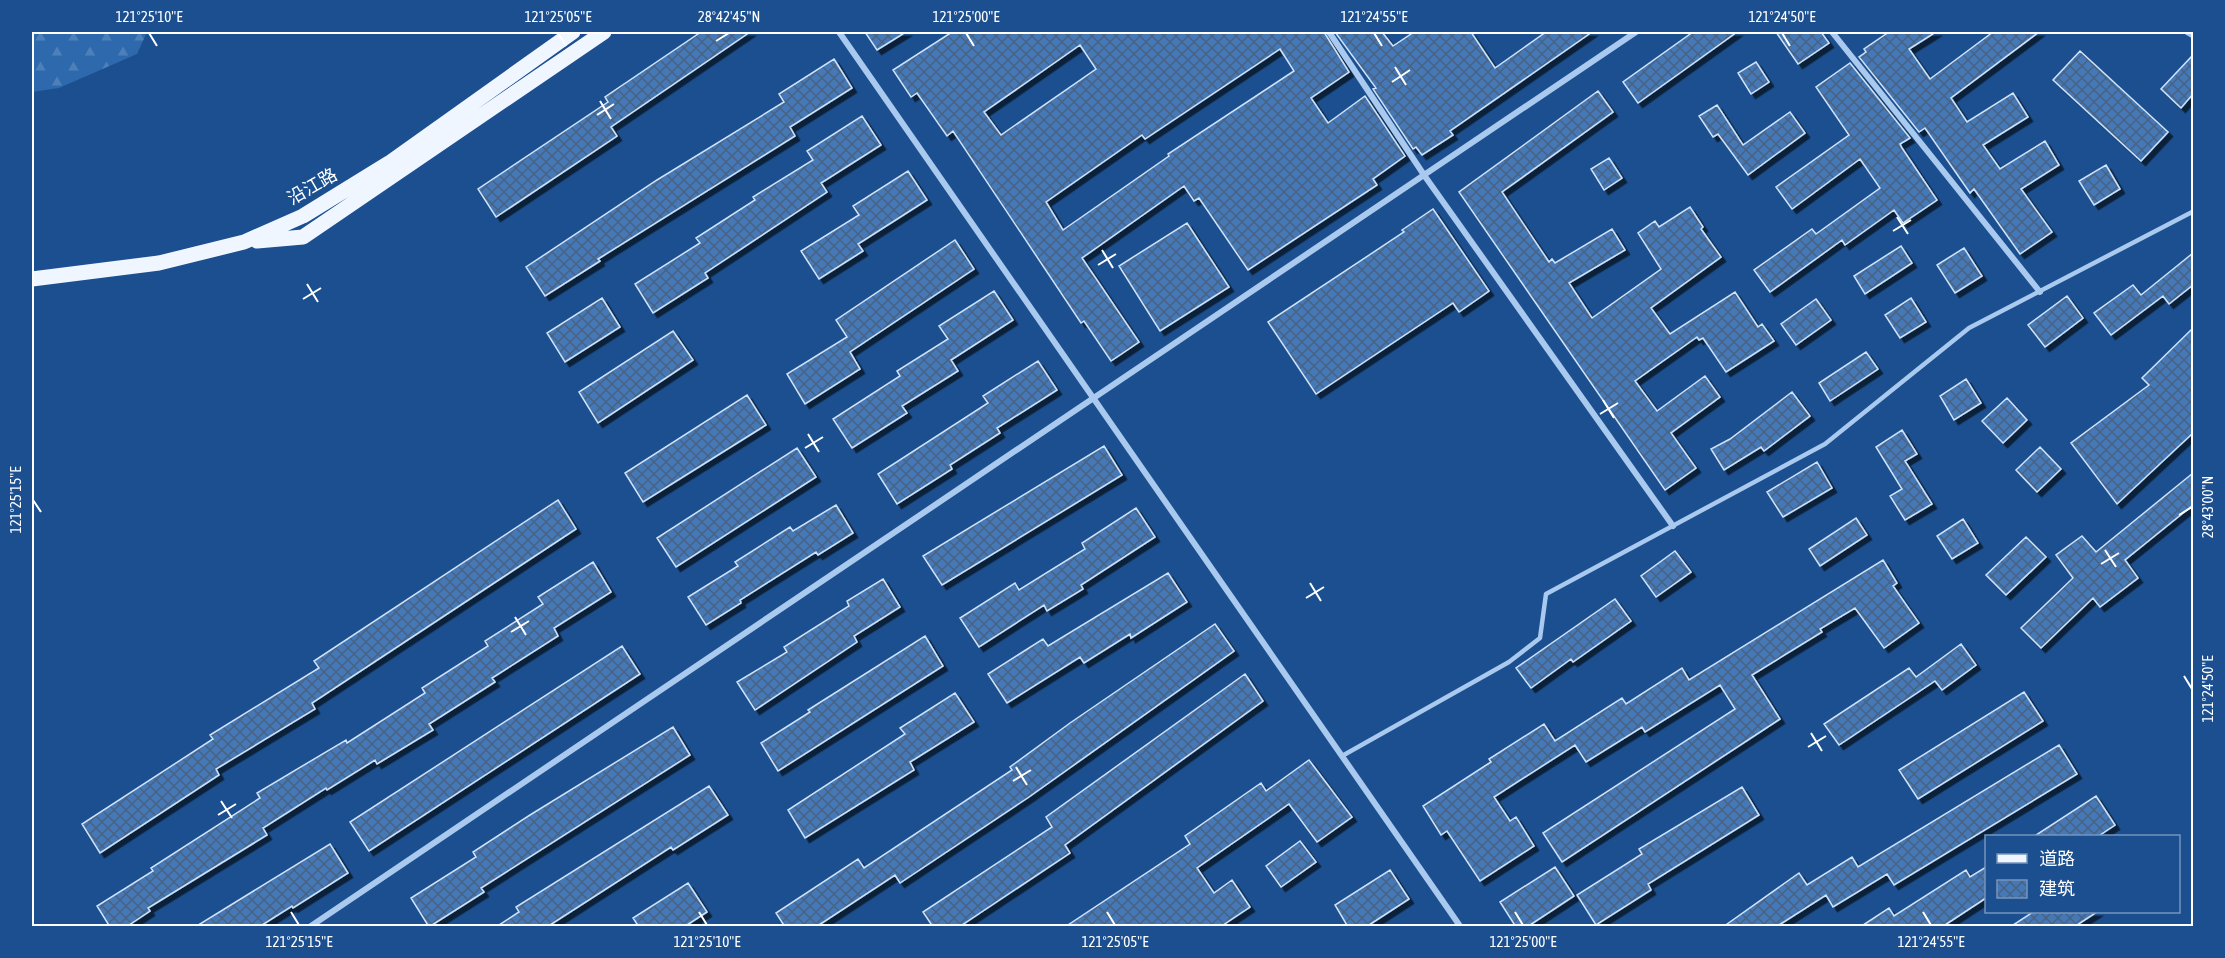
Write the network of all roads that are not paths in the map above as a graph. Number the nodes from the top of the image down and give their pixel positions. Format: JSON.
{"nodes":[{"id":1,"x":573,"y":32,"type":"edge"},
{"id":2,"x":604,"y":32,"type":"edge"},
{"id":3,"x":839,"y":32,"type":"edge"},
{"id":4,"x":1329,"y":32,"type":"edge"},
{"id":5,"x":1636,"y":32,"type":"edge"},
{"id":6,"x":1832,"y":32,"type":"edge"},
{"id":7,"x":2187,"y":32,"type":"edge"},
{"id":8,"x":2193,"y":36,"type":"edge"},
{"id":9,"x":1424,"y":175,"type":"junction"},
{"id":10,"x":2193,"y":212,"type":"edge"},
{"id":11,"x":244,"y":242,"type":"junction"},
{"id":12,"x":32,"y":279,"type":"edge"},
{"id":13,"x":2040,"y":292,"type":"junction"},
{"id":14,"x":1094,"y":398,"type":"junction"},
{"id":15,"x":1672,"y":526,"type":"junction"},
{"id":16,"x":1342,"y":756,"type":"junction"},
{"id":17,"x":311,"y":927,"type":"edge"},
{"id":18,"x":1460,"y":927,"type":"edge"}],
"edges":[{"from":1,"to":11,"type":"main road","name":"沿江路"},
{"from":2,"to":11,"type":"main road","name":"沿江路"},
{"from":3,"to":14,"type":"street"},
{"from":4,"to":9,"type":"street"},
{"from":5,"to":9,"type":"street"},
{"from":6,"to":13,"type":"street"},
{"from":7,"to":8,"type":"street"},
{"from":9,"to":14,"type":"street"},
{"from":9,"to":15,"type":"street"},
{"from":10,"to":13,"type":"lane"},
{"from":11,"to":12,"type":"main road","name":"沿江路"},
{"from":13,"to":15,"type":"lane"},
{"from":14,"to":16,"type":"street"},
{"from":14,"to":17,"type":"street"},
{"from":15,"to":16,"type":"lane"},
{"from":16,"to":18,"type":"street"}]}
